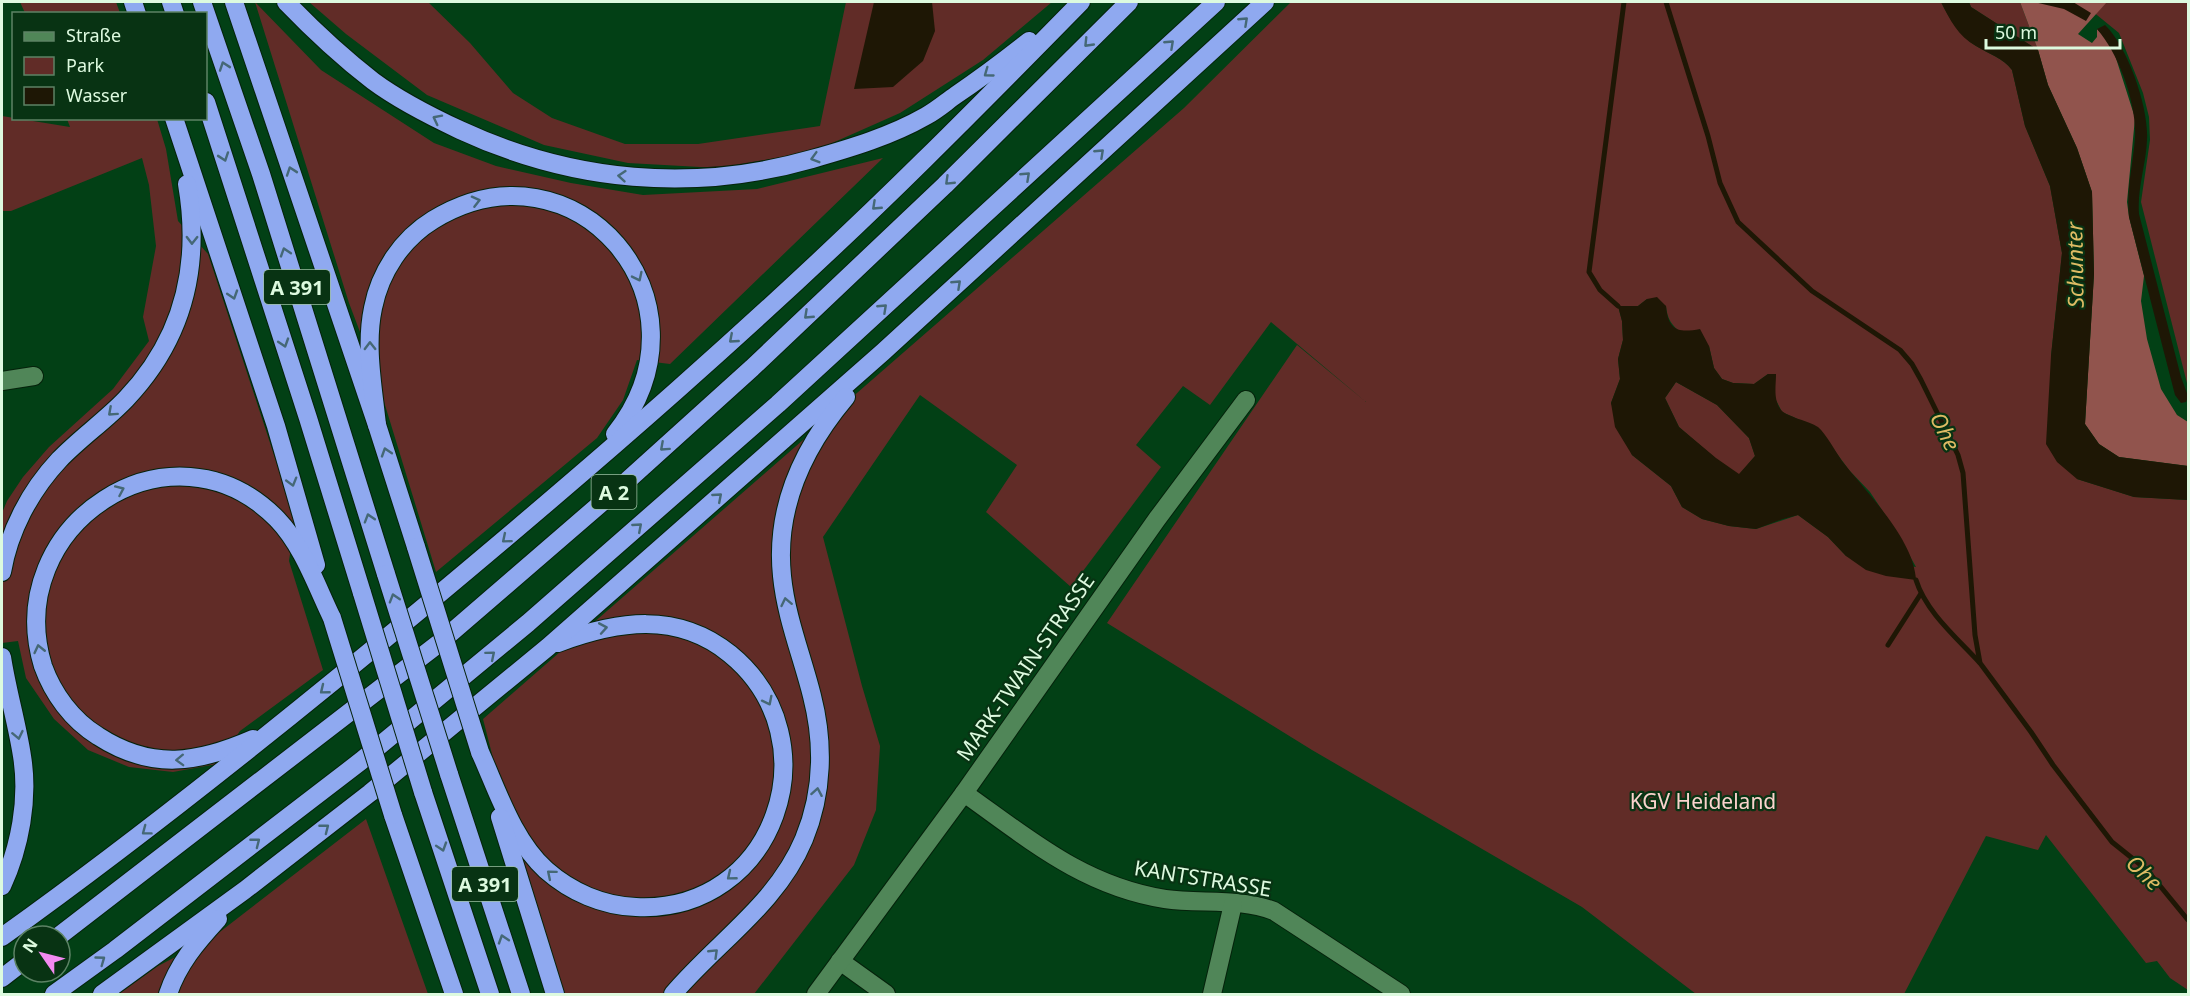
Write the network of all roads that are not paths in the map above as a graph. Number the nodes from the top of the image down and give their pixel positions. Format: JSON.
{"nodes":[{"id":1,"x":234,"y":2,"type":"edge"},
{"id":2,"x":286,"y":2,"type":"edge"},
{"id":3,"x":1078,"y":2,"type":"edge"},
{"id":4,"x":1129,"y":2,"type":"edge"},
{"id":5,"x":1216,"y":2,"type":"edge"},
{"id":6,"x":1265,"y":2,"type":"edge"},
{"id":7,"x":207,"y":19,"type":"edge"},
{"id":8,"x":207,"y":105,"type":"edge"},
{"id":9,"x":175,"y":120,"type":"edge"},
{"id":10,"x":175,"y":120,"type":"edge"},
{"id":11,"x":883,"y":352,"type":"junction"},
{"id":12,"x":34,"y":376,"type":"dead end"},
{"id":13,"x":2,"y":381,"type":"edge"},
{"id":14,"x":1246,"y":400,"type":"dead end"},
{"id":15,"x":378,"y":425,"type":"junction"},
{"id":16,"x":550,"y":501,"type":"junction"},
{"id":17,"x":2,"y":572,"type":"edge"},
{"id":18,"x":332,"y":618,"type":"junction"},
{"id":19,"x":548,"y":647,"type":"junction"},
{"id":20,"x":2,"y":657,"type":"edge"},
{"id":21,"x":274,"y":730,"type":"junction"},
{"id":22,"x":480,"y":752,"type":"junction"},
{"id":23,"x":964,"y":793,"type":"junction"},
{"id":24,"x":2,"y":886,"type":"edge"},
{"id":25,"x":245,"y":890,"type":"junction"},
{"id":26,"x":1233,"y":904,"type":"junction"},
{"id":27,"x":430,"y":924,"type":"junction"},
{"id":28,"x":72,"y":926,"type":"edge"},
{"id":29,"x":2,"y":937,"type":"edge"},
{"id":30,"x":840,"y":961,"type":"junction"},
{"id":31,"x":54,"y":994,"type":"edge"},
{"id":32,"x":102,"y":994,"type":"edge"},
{"id":33,"x":168,"y":994,"type":"edge"},
{"id":34,"x":440,"y":994,"type":"edge"},
{"id":35,"x":454,"y":994,"type":"edge"},
{"id":36,"x":490,"y":994,"type":"edge"},
{"id":37,"x":521,"y":994,"type":"edge"},
{"id":38,"x":555,"y":994,"type":"edge"},
{"id":39,"x":673,"y":994,"type":"edge"},
{"id":40,"x":816,"y":994,"type":"edge"},
{"id":41,"x":886,"y":994,"type":"edge"},
{"id":42,"x":1212,"y":994,"type":"edge"},
{"id":43,"x":1401,"y":994,"type":"edge"}],
"edges":[{"from":15,"to":1,"type":"highway","one_way":true},
{"from":3,"to":2,"type":"highway","one_way":true},
{"from":3,"to":16,"type":"highway","one_way":true},
{"from":4,"to":28,"type":"highway","number":"A 2","one_way":true},
{"from":31,"to":5,"type":"highway","number":"A 2","one_way":true},
{"from":11,"to":6,"type":"highway","one_way":true},
{"from":37,"to":7,"type":"highway","number":"A 391","one_way":true,"bridge":true},
{"from":8,"to":36,"type":"highway","number":"A 391","one_way":true,"bridge":true},
{"from":9,"to":17,"type":"highway","one_way":true},
{"from":10,"to":18,"type":"highway","one_way":true},
{"from":19,"to":11,"type":"highway","one_way":true},
{"from":39,"to":11,"type":"highway","one_way":true},
{"from":12,"to":13,"type":"street"},
{"from":14,"to":23,"type":"street","name":"MARK-TWAIN-STRASSE"},
{"from":15,"to":16,"type":"highway","one_way":true},
{"from":22,"to":15,"type":"highway","one_way":true,"bridge":true},
{"from":16,"to":21,"type":"highway","one_way":true},
{"from":21,"to":18,"type":"highway","one_way":true},
{"from":18,"to":27,"type":"highway","bridge":true},
{"from":19,"to":22,"type":"highway","one_way":true},
{"from":25,"to":19,"type":"highway","one_way":true},
{"from":20,"to":24,"type":"highway","one_way":true},
{"from":21,"to":29,"type":"highway","one_way":true},
{"from":22,"to":38,"type":"highway"},
{"from":23,"to":26,"type":"street","name":"KANTSTRASSE"},
{"from":23,"to":30,"type":"street","name":"MARK-TWAIN-STRASSE"},
{"from":25,"to":32,"type":"highway"},
{"from":25,"to":33,"type":"highway"},
{"from":26,"to":42,"type":"street"},
{"from":26,"to":43,"type":"street","name":"KANTSTRASSE"},
{"from":27,"to":34,"type":"highway"},
{"from":27,"to":35,"type":"highway"},
{"from":30,"to":40,"type":"street","name":"MARK-TWAIN-STRASSE"},
{"from":30,"to":41,"type":"street"}]}
